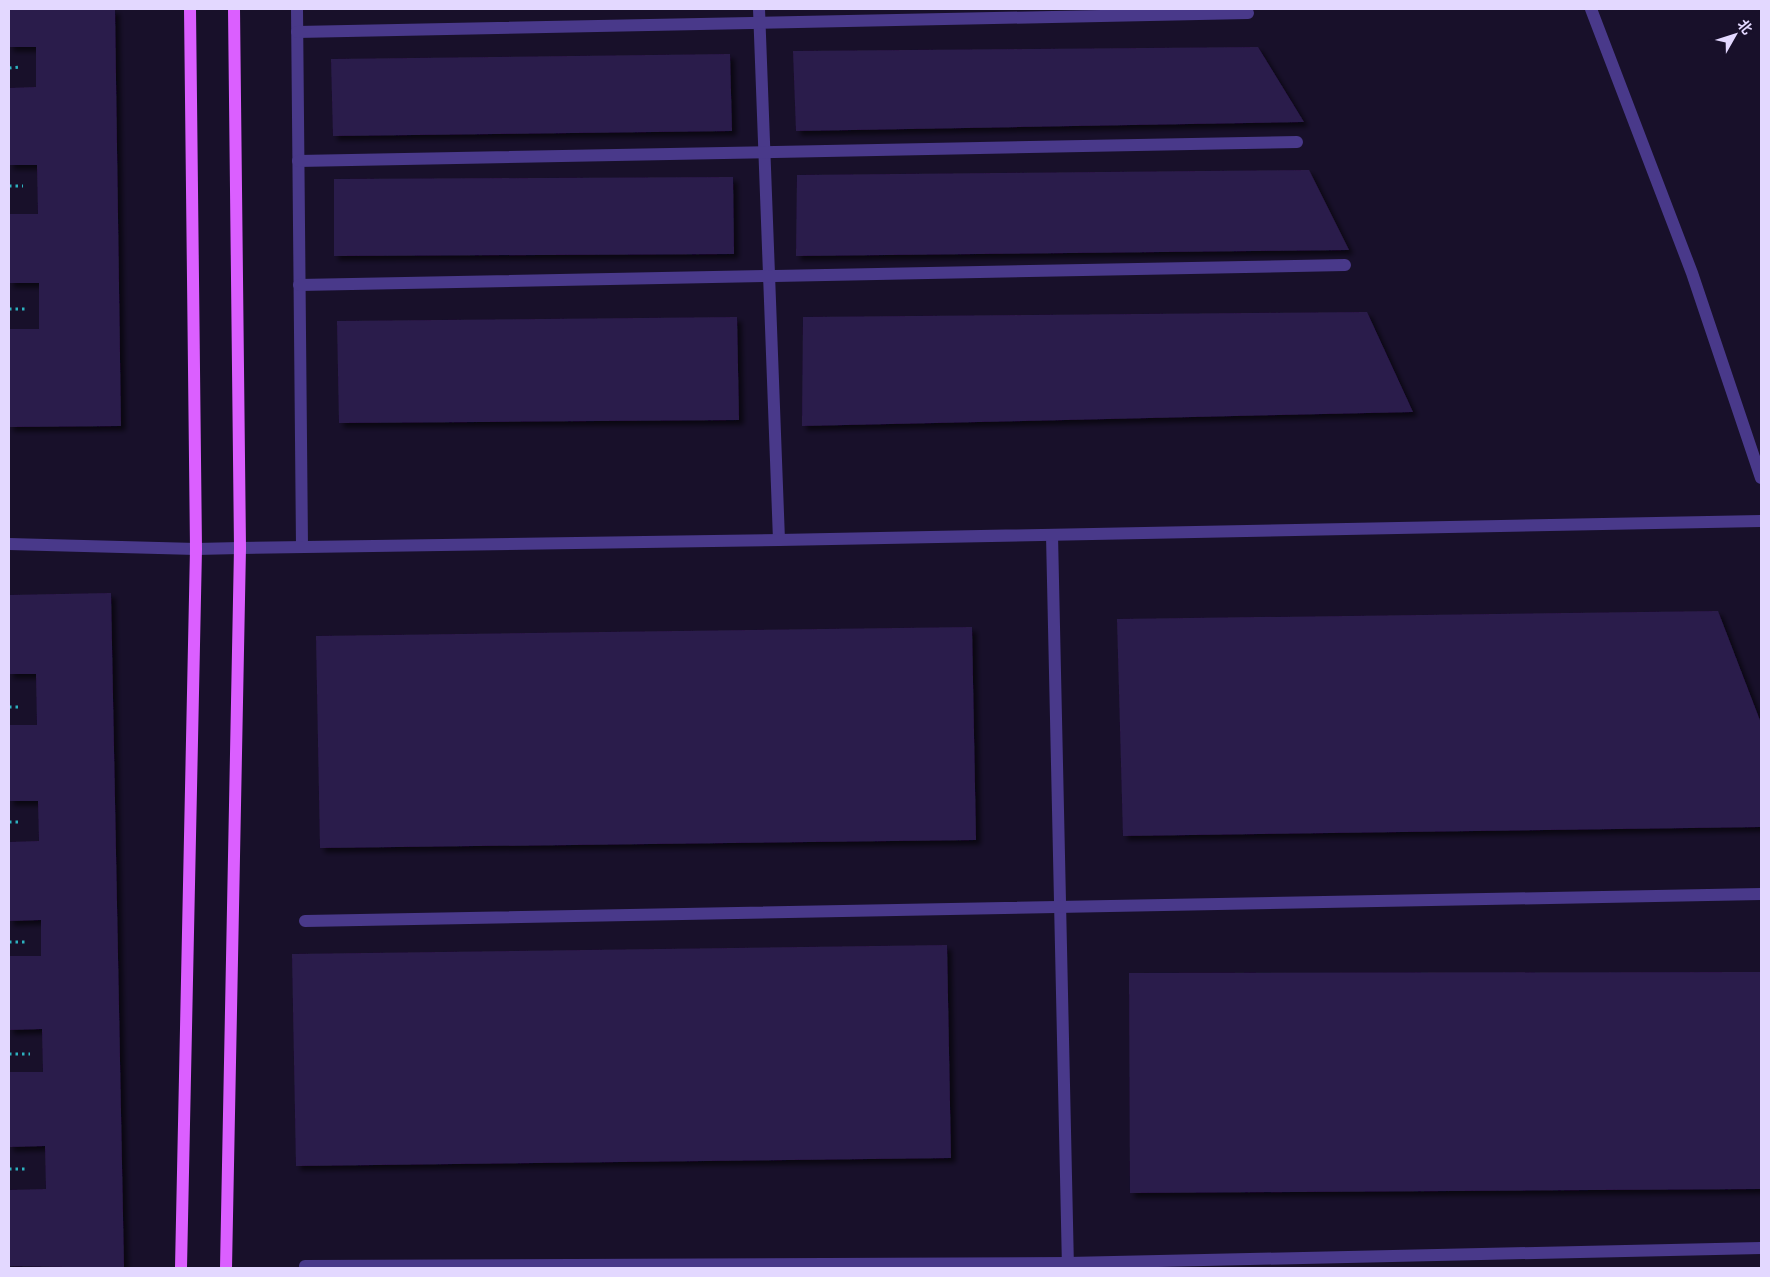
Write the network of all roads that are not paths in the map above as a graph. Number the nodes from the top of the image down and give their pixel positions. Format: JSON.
{"nodes":[{"id":1,"x":190,"y":9,"type":"edge"},
{"id":2,"x":234,"y":9,"type":"edge"},
{"id":3,"x":297,"y":9,"type":"edge"},
{"id":4,"x":759,"y":9,"type":"edge"},
{"id":5,"x":1591,"y":9,"type":"edge"},
{"id":6,"x":1248,"y":13,"type":"dead end"},
{"id":7,"x":759,"y":22,"type":"junction"},
{"id":8,"x":297,"y":32,"type":"junction"},
{"id":9,"x":1297,"y":142,"type":"dead end"},
{"id":10,"x":764,"y":153,"type":"junction"},
{"id":11,"x":298,"y":161,"type":"junction"},
{"id":12,"x":1344,"y":265,"type":"dead end"},
{"id":13,"x":769,"y":276,"type":"junction"},
{"id":14,"x":300,"y":285,"type":"junction"},
{"id":15,"x":1761,"y":478,"type":"edge"},
{"id":16,"x":1761,"y":521,"type":"edge"},
{"id":17,"x":1052,"y":535,"type":"junction"},
{"id":18,"x":779,"y":540,"type":"junction"},
{"id":19,"x":9,"y":544,"type":"edge"},
{"id":20,"x":302,"y":547,"type":"junction"},
{"id":21,"x":240,"y":548,"type":"junction"},
{"id":22,"x":196,"y":549,"type":"junction"},
{"id":23,"x":1761,"y":894,"type":"edge"},
{"id":24,"x":1060,"y":907,"type":"junction"},
{"id":25,"x":305,"y":921,"type":"dead end"},
{"id":26,"x":1761,"y":1248,"type":"edge"},
{"id":27,"x":305,"y":1266,"type":"dead end"},
{"id":28,"x":1068,"y":1266,"type":"edge"},
{"id":29,"x":181,"y":1268,"type":"edge"},
{"id":30,"x":226,"y":1268,"type":"edge"}],
"edges":[{"from":1,"to":22,"type":"main road"},
{"from":2,"to":21,"type":"main road"},
{"from":3,"to":8,"type":"street"},
{"from":4,"to":7,"type":"street"},
{"from":5,"to":15,"type":"street"},
{"from":6,"to":7,"type":"street"},
{"from":7,"to":8,"type":"street"},
{"from":7,"to":10,"type":"street"},
{"from":8,"to":11,"type":"street"},
{"from":9,"to":10,"type":"street"},
{"from":10,"to":11,"type":"street"},
{"from":10,"to":13,"type":"street"},
{"from":11,"to":14,"type":"street"},
{"from":12,"to":13,"type":"street"},
{"from":13,"to":14,"type":"street"},
{"from":13,"to":18,"type":"street"},
{"from":14,"to":20,"type":"street"},
{"from":16,"to":17,"type":"street"},
{"from":17,"to":18,"type":"street"},
{"from":17,"to":24,"type":"street"},
{"from":18,"to":20,"type":"street"},
{"from":19,"to":22,"type":"street"},
{"from":20,"to":21,"type":"street"},
{"from":21,"to":22,"type":"street"},
{"from":21,"to":30,"type":"main road"},
{"from":22,"to":29,"type":"main road"},
{"from":23,"to":24,"type":"street"},
{"from":24,"to":25,"type":"street"},
{"from":24,"to":28,"type":"street"},
{"from":26,"to":28,"type":"street"},
{"from":27,"to":28,"type":"street"}]}
